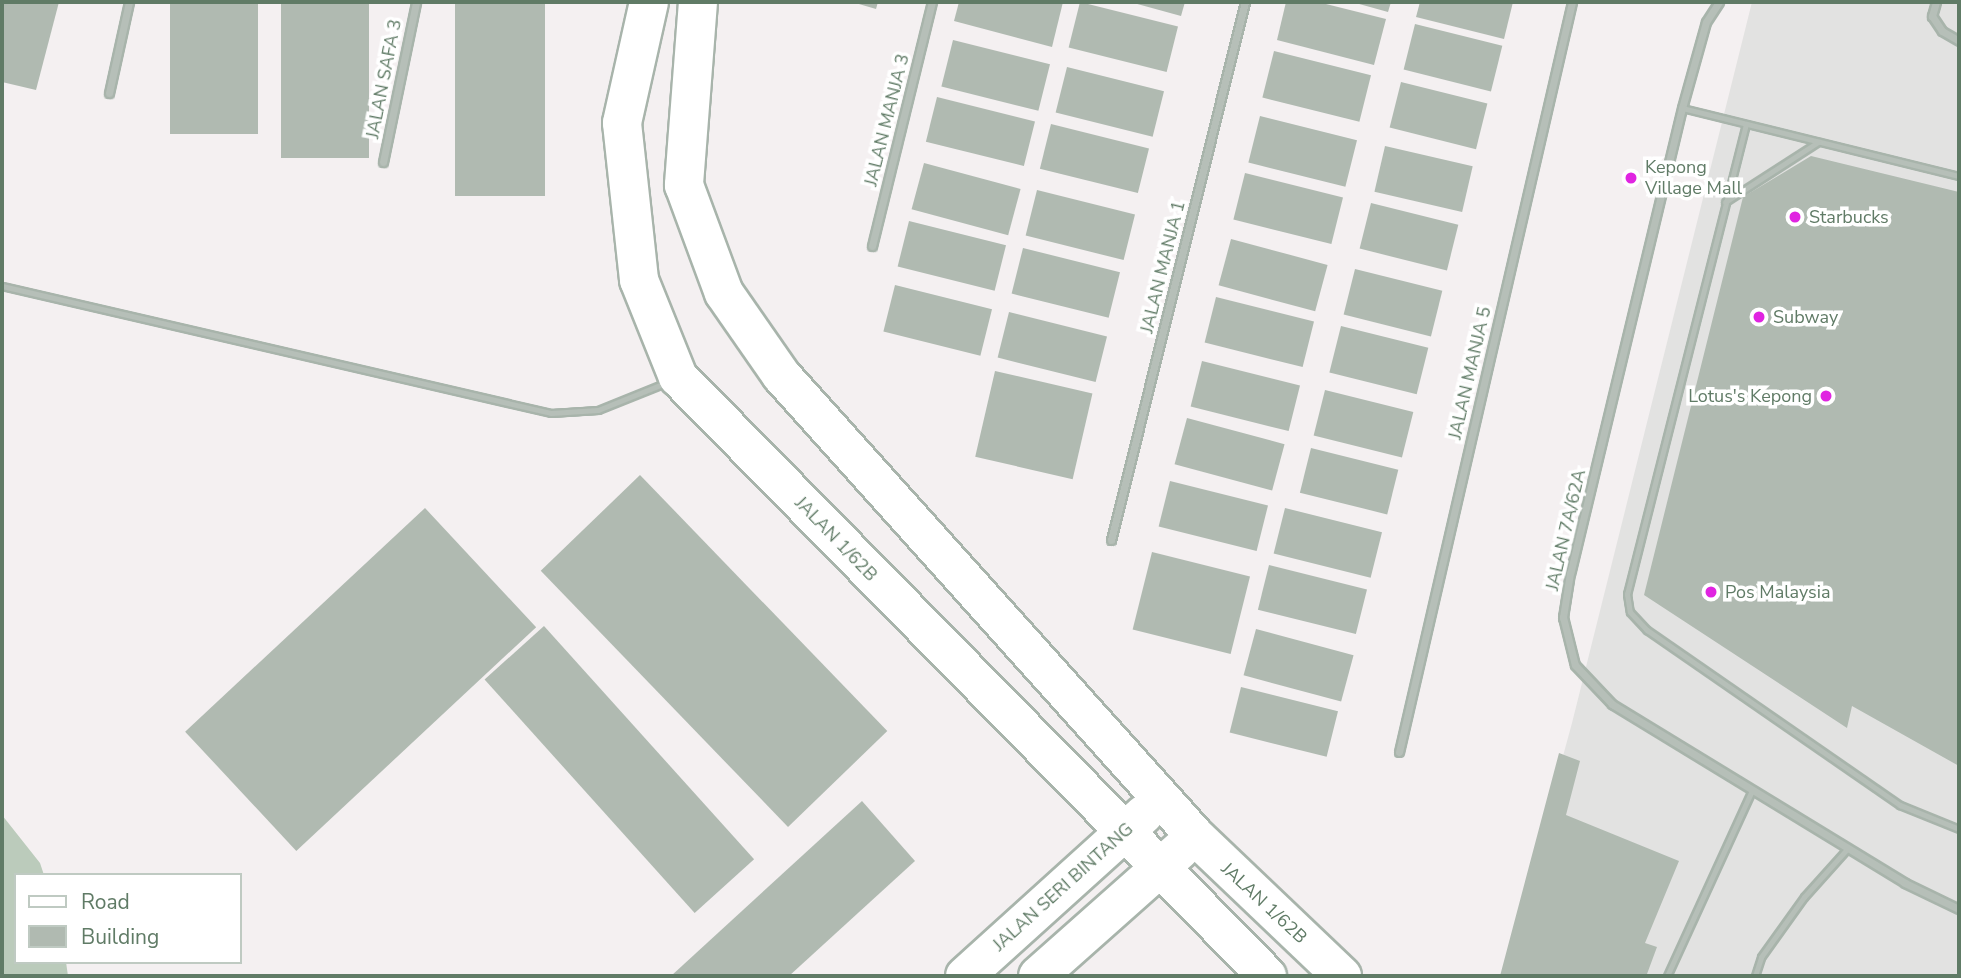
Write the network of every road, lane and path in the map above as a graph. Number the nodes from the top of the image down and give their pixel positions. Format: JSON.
{"nodes":[{"id":1,"x":129,"y":2,"type":"edge"},
{"id":2,"x":416,"y":2,"type":"edge"},
{"id":3,"x":649,"y":2,"type":"edge"},
{"id":4,"x":698,"y":2,"type":"edge"},
{"id":5,"x":932,"y":2,"type":"edge"},
{"id":6,"x":1245,"y":2,"type":"edge"},
{"id":7,"x":1572,"y":2,"type":"edge"},
{"id":8,"x":1719,"y":2,"type":"edge"},
{"id":9,"x":1936,"y":2,"type":"edge"},
{"id":10,"x":1959,"y":41,"type":"edge"},
{"id":11,"x":109,"y":93,"type":"dead end"},
{"id":12,"x":1682,"y":108,"type":"junction"},
{"id":13,"x":1746,"y":124,"type":"junction"},
{"id":14,"x":1818,"y":142,"type":"junction"},
{"id":15,"x":383,"y":162,"type":"dead end"},
{"id":16,"x":1959,"y":176,"type":"edge"},
{"id":17,"x":1725,"y":202,"type":"junction"},
{"id":18,"x":872,"y":246,"type":"dead end"},
{"id":19,"x":2,"y":286,"type":"edge"},
{"id":20,"x":678,"y":377,"type":"junction"},
{"id":21,"x":1111,"y":540,"type":"dead end"},
{"id":22,"x":1399,"y":752,"type":"dead end"},
{"id":23,"x":1752,"y":790,"type":"junction"},
{"id":24,"x":1161,"y":799,"type":"junction"},
{"id":25,"x":1959,"y":829,"type":"edge"},
{"id":26,"x":1124,"y":832,"type":"junction"},
{"id":27,"x":1195,"y":836,"type":"junction"},
{"id":28,"x":1848,"y":848,"type":"junction"},
{"id":29,"x":1163,"y":866,"type":"junction"},
{"id":30,"x":1959,"y":909,"type":"edge"},
{"id":31,"x":965,"y":976,"type":"edge"},
{"id":32,"x":1038,"y":976,"type":"edge"},
{"id":33,"x":1267,"y":976,"type":"edge"},
{"id":34,"x":1342,"y":976,"type":"edge"},
{"id":35,"x":1667,"y":976,"type":"edge"},
{"id":36,"x":1755,"y":976,"type":"edge"}],
"edges":[{"from":1,"to":11,"type":"street"},
{"from":2,"to":15,"type":"street","name":"JALAN SAFA 3"},
{"from":3,"to":20,"type":"main road","name":"JALAN 1/62B"},
{"from":4,"to":24,"type":"main road","name":"JALAN 1/62B"},
{"from":5,"to":18,"type":"street","name":"JALAN MANJA 3"},
{"from":6,"to":21,"type":"street","name":"JALAN MANJA 1"},
{"from":7,"to":22,"type":"street","name":"JALAN MANJA 5"},
{"from":8,"to":12,"type":"street","name":"JALAN 7A/62A"},
{"from":9,"to":10,"type":"street"},
{"from":12,"to":13,"type":"lane"},
{"from":12,"to":23,"type":"street","name":"JALAN 7A/62A"},
{"from":13,"to":14,"type":"lane"},
{"from":13,"to":17,"type":"lane"},
{"from":14,"to":16,"type":"lane"},
{"from":14,"to":17,"type":"lane"},
{"from":17,"to":25,"type":"lane"},
{"from":19,"to":20,"type":"lane"},
{"from":20,"to":26,"type":"main road","name":"JALAN 1/62B"},
{"from":23,"to":28,"type":"street","name":"JALAN 7A/62A"},
{"from":23,"to":35,"type":"lane"},
{"from":24,"to":26,"type":"main road","name":"JALAN SERI BINTANG"},
{"from":24,"to":27,"type":"main road","name":"JALAN 1/62B"},
{"from":26,"to":29,"type":"main road","name":"JALAN 1/62B"},
{"from":26,"to":31,"type":"main road","name":"JALAN SERI BINTANG"},
{"from":27,"to":29,"type":"main road"},
{"from":27,"to":34,"type":"main road","name":"JALAN 1/62B"},
{"from":28,"to":30,"type":"street","name":"JALAN 7A/62A"},
{"from":28,"to":36,"type":"lane"},
{"from":29,"to":32,"type":"main road"},
{"from":29,"to":33,"type":"main road","name":"JALAN 1/62B"}]}
